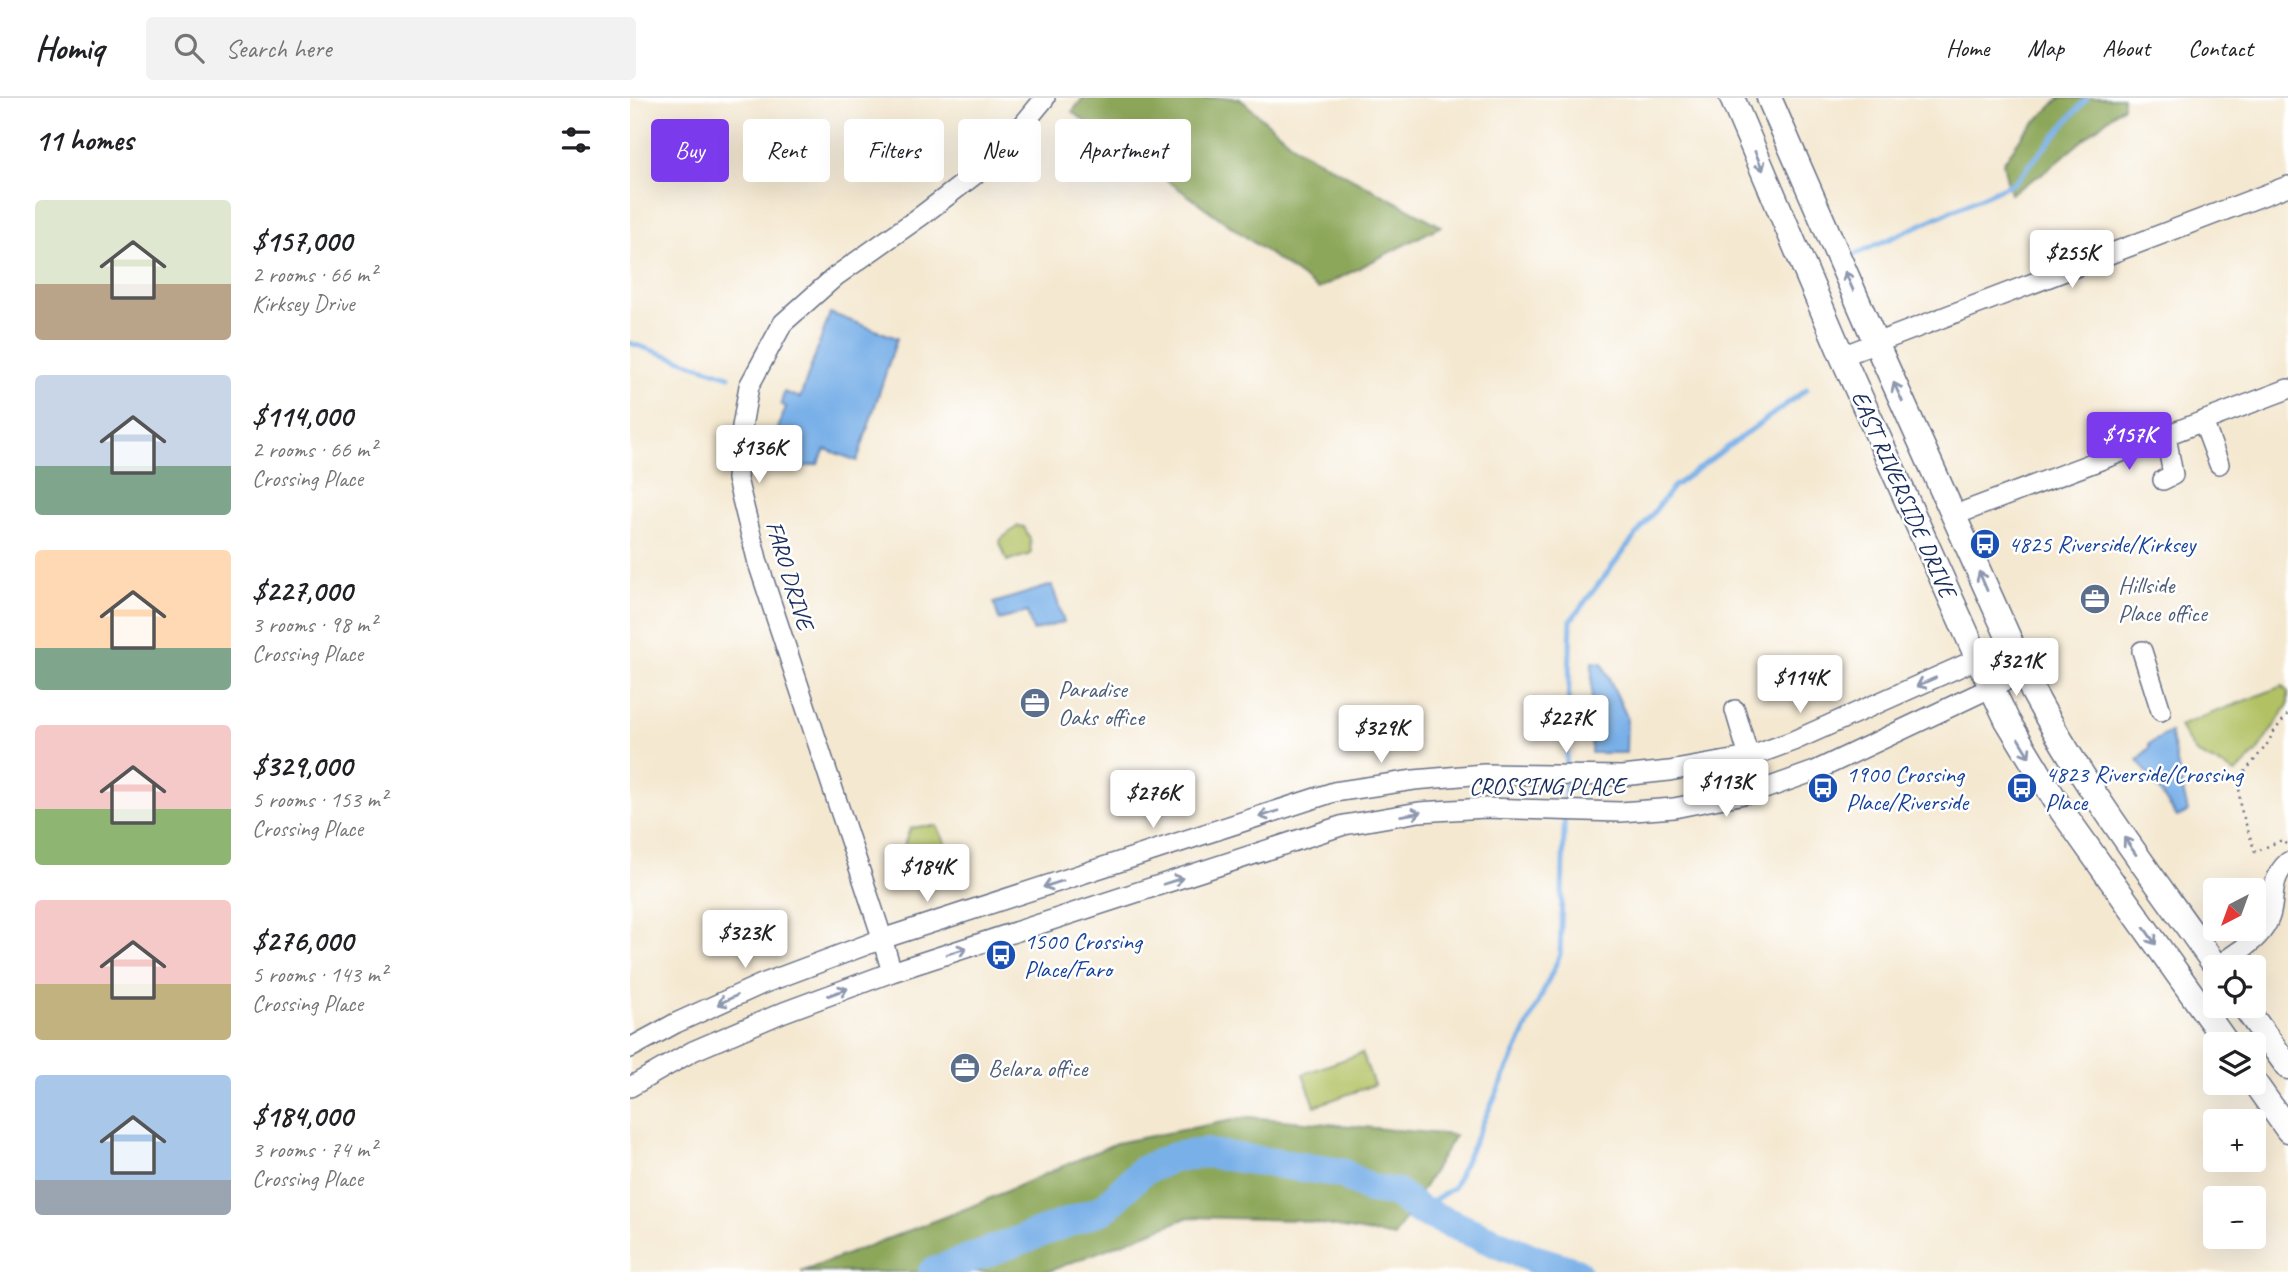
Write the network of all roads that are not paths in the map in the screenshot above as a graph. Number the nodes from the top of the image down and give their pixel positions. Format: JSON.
{"nodes":[{"id":1,"x":1045,"y":98,"type":"edge"},
{"id":2,"x":1732,"y":98,"type":"edge"},
{"id":3,"x":1769,"y":98,"type":"edge"},
{"id":4,"x":2288,"y":186,"type":"edge"},
{"id":5,"x":1876,"y":343,"type":"junction"},
{"id":6,"x":1842,"y":356,"type":"junction"},
{"id":7,"x":2288,"y":389,"type":"edge"},
{"id":8,"x":2203,"y":421,"type":"junction"},
{"id":9,"x":2166,"y":436,"type":"junction"},
{"id":10,"x":2219,"y":464,"type":"dead end"},
{"id":11,"x":2163,"y":480,"type":"dead end"},
{"id":12,"x":1955,"y":515,"type":"junction"},
{"id":13,"x":2011,"y":644,"type":"junction"},
{"id":14,"x":2142,"y":651,"type":"dead end"},
{"id":15,"x":1978,"y":659,"type":"junction"},
{"id":16,"x":2024,"y":672,"type":"junction"},
{"id":17,"x":1991,"y":688,"type":"junction"},
{"id":18,"x":1735,"y":710,"type":"dead end"},
{"id":19,"x":2161,"y":711,"type":"dead end"},
{"id":20,"x":1749,"y":757,"type":"junction"},
{"id":21,"x":1759,"y":791,"type":"junction"},
{"id":22,"x":2287,"y":853,"type":"edge"},
{"id":23,"x":2126,"y":902,"type":"junction"},
{"id":24,"x":882,"y":939,"type":"junction"},
{"id":25,"x":2199,"y":942,"type":"junction"},
{"id":26,"x":2208,"y":955,"type":"edge"},
{"id":27,"x":2233,"y":955,"type":"edge"},
{"id":28,"x":892,"y":972,"type":"junction"},
{"id":29,"x":2253,"y":1018,"type":"edge"},
{"id":30,"x":2219,"y":1032,"type":"edge"},
{"id":31,"x":630,"y":1048,"type":"edge"},
{"id":32,"x":2288,"y":1067,"type":"edge"},
{"id":33,"x":630,"y":1087,"type":"edge"},
{"id":34,"x":2263,"y":1095,"type":"edge"},
{"id":35,"x":2288,"y":1130,"type":"edge"}],
"edges":[{"from":1,"to":24,"type":"street","name":"FARO DRIVE"},
{"from":2,"to":6,"type":"main road","name":"EAST RIVERSIDE DRIVE","one_way":true},
{"from":5,"to":3,"type":"main road","name":"EAST RIVERSIDE DRIVE","one_way":true},
{"from":4,"to":5,"type":"street"},
{"from":5,"to":6,"type":"street"},
{"from":12,"to":5,"type":"main road","name":"EAST RIVERSIDE DRIVE","one_way":true},
{"from":6,"to":15,"type":"main road","name":"EAST RIVERSIDE DRIVE"},
{"from":7,"to":8,"type":"street"},
{"from":8,"to":9,"type":"street"},
{"from":8,"to":10,"type":"street"},
{"from":9,"to":11,"type":"street"},
{"from":9,"to":12,"type":"street"},
{"from":13,"to":12,"type":"main road","name":"EAST RIVERSIDE DRIVE","one_way":true},
{"from":13,"to":15,"type":"street","name":"CROSSING PLACE"},
{"from":13,"to":16,"type":"main road","name":"EAST RIVERSIDE DRIVE"},
{"from":14,"to":19,"type":"street"},
{"from":15,"to":17,"type":"main road","name":"EAST RIVERSIDE DRIVE"},
{"from":15,"to":20,"type":"street","name":"CROSSING PLACE","one_way":true},
{"from":16,"to":17,"type":"street","name":"CROSSING PLACE"},
{"from":25,"to":16,"type":"main road","name":"EAST RIVERSIDE DRIVE","one_way":true},
{"from":17,"to":21,"type":"street","name":"CROSSING PLACE"},
{"from":17,"to":23,"type":"main road","name":"EAST RIVERSIDE DRIVE","one_way":true},
{"from":18,"to":20,"type":"street"},
{"from":20,"to":21,"type":"street"},
{"from":20,"to":24,"type":"street","name":"CROSSING PLACE","one_way":true},
{"from":28,"to":21,"type":"street","name":"CROSSING PLACE","one_way":true},
{"from":22,"to":27,"type":"street"},
{"from":23,"to":25,"type":"main road"},
{"from":23,"to":30,"type":"main road","name":"EAST RIVERSIDE DRIVE","one_way":true},
{"from":24,"to":28,"type":"street","name":"FARO DRIVE"},
{"from":24,"to":31,"type":"street","name":"CROSSING PLACE","one_way":true},
{"from":25,"to":26,"type":"main road","name":"EAST RIVERSIDE DRIVE"},
{"from":33,"to":28,"type":"street","name":"CROSSING PLACE","one_way":true},
{"from":29,"to":32,"type":"main road"},
{"from":34,"to":35,"type":"main road"}]}
